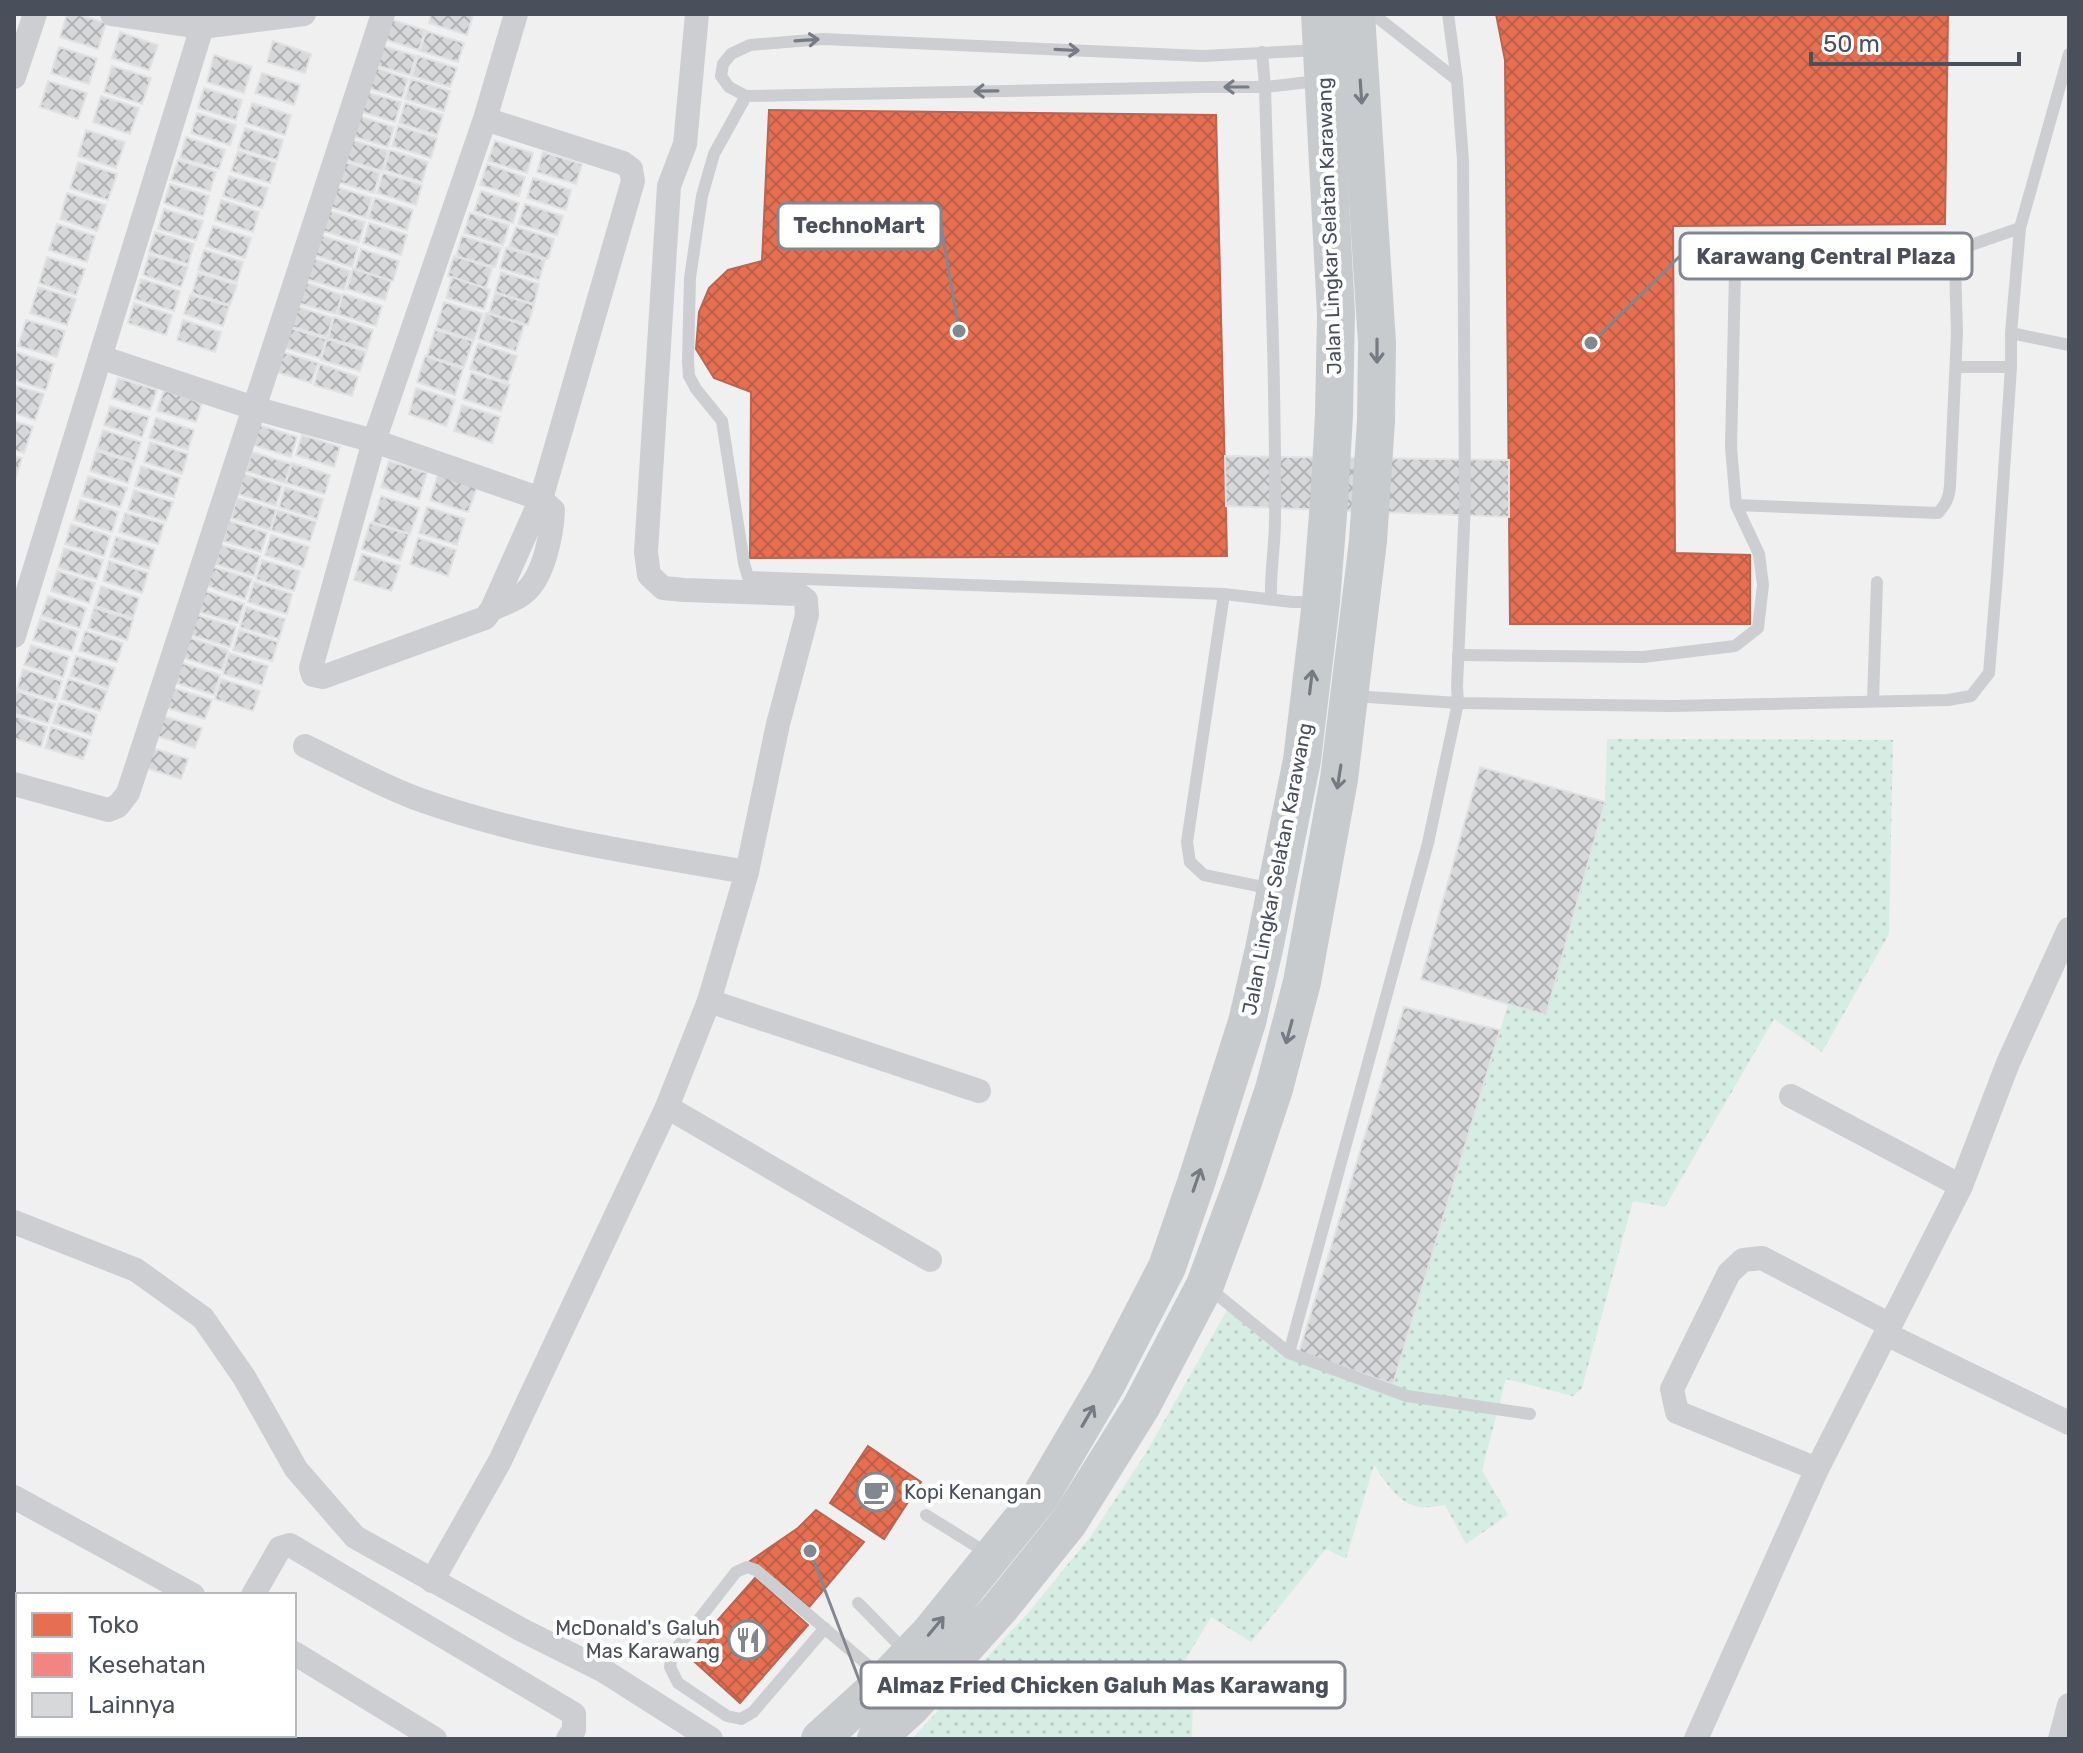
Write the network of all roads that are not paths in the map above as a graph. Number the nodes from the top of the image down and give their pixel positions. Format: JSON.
{"nodes":[{"id":1,"x":35,"y":14,"type":"edge"},
{"id":2,"x":112,"y":14,"type":"edge"},
{"id":3,"x":304,"y":14,"type":"edge"},
{"id":4,"x":383,"y":14,"type":"edge"},
{"id":5,"x":516,"y":14,"type":"edge"},
{"id":6,"x":697,"y":14,"type":"edge"},
{"id":7,"x":1356,"y":14,"type":"edge"},
{"id":8,"x":1373,"y":14,"type":"edge"},
{"id":9,"x":1448,"y":14,"type":"edge"},
{"id":10,"x":163,"y":18,"type":"edge"},
{"id":11,"x":202,"y":27,"type":"junction"},
{"id":12,"x":1322,"y":48,"type":"edge"},
{"id":13,"x":1262,"y":52,"type":"junction"},
{"id":14,"x":2069,"y":54,"type":"edge"},
{"id":15,"x":14,"y":77,"type":"edge"},
{"id":16,"x":1457,"y":80,"type":"junction"},
{"id":17,"x":1265,"y":87,"type":"junction"},
{"id":18,"x":746,"y":96,"type":"junction"},
{"id":19,"x":485,"y":119,"type":"junction"},
{"id":20,"x":2020,"y":228,"type":"junction"},
{"id":21,"x":1948,"y":253,"type":"junction"},
{"id":22,"x":2011,"y":333,"type":"junction"},
{"id":23,"x":2069,"y":345,"type":"edge"},
{"id":24,"x":100,"y":357,"type":"junction"},
{"id":25,"x":1956,"y":367,"type":"junction"},
{"id":26,"x":2011,"y":367,"type":"junction"},
{"id":27,"x":254,"y":408,"type":"junction"},
{"id":28,"x":374,"y":441,"type":"junction"},
{"id":29,"x":541,"y":499,"type":"junction"},
{"id":30,"x":1736,"y":505,"type":"junction"},
{"id":31,"x":1877,"y":582,"type":"dead end"},
{"id":32,"x":1224,"y":594,"type":"junction"},
{"id":33,"x":1271,"y":599,"type":"junction"},
{"id":34,"x":1321,"y":602,"type":"junction"},
{"id":35,"x":14,"y":636,"type":"edge"},
{"id":36,"x":1458,"y":655,"type":"junction"},
{"id":37,"x":1350,"y":696,"type":"junction"},
{"id":38,"x":1873,"y":700,"type":"junction"},
{"id":39,"x":1458,"y":703,"type":"junction"},
{"id":40,"x":305,"y":746,"type":"dead end"},
{"id":41,"x":14,"y":784,"type":"edge"},
{"id":42,"x":747,"y":872,"type":"junction"},
{"id":43,"x":1277,"y":890,"type":"junction"},
{"id":44,"x":2069,"y":929,"type":"edge"},
{"id":45,"x":709,"y":1001,"type":"junction"},
{"id":46,"x":979,"y":1091,"type":"dead end"},
{"id":47,"x":1791,"y":1096,"type":"dead end"},
{"id":48,"x":667,"y":1107,"type":"junction"},
{"id":49,"x":1961,"y":1186,"type":"junction"},
{"id":50,"x":14,"y":1222,"type":"edge"},
{"id":51,"x":930,"y":1260,"type":"dead end"},
{"id":52,"x":1205,"y":1285,"type":"junction"},
{"id":53,"x":1888,"y":1330,"type":"junction"},
{"id":54,"x":1289,"y":1353,"type":"junction"},
{"id":55,"x":1530,"y":1414,"type":"dead end"},
{"id":56,"x":2069,"y":1423,"type":"edge"},
{"id":57,"x":1817,"y":1469,"type":"junction"},
{"id":58,"x":14,"y":1497,"type":"edge"},
{"id":59,"x":926,"y":1515,"type":"dead end"},
{"id":60,"x":993,"y":1557,"type":"junction"},
{"id":61,"x":432,"y":1581,"type":"junction"},
{"id":62,"x":189,"y":1593,"type":"edge"},
{"id":63,"x":254,"y":1593,"type":"edge"},
{"id":64,"x":858,"y":1603,"type":"dead end"},
{"id":65,"x":825,"y":1628,"type":"junction"},
{"id":66,"x":296,"y":1654,"type":"edge"},
{"id":67,"x":897,"y":1668,"type":"junction"},
{"id":68,"x":2069,"y":1705,"type":"edge"},
{"id":69,"x":435,"y":1739,"type":"edge"},
{"id":70,"x":568,"y":1739,"type":"edge"},
{"id":71,"x":711,"y":1739,"type":"edge"},
{"id":72,"x":820,"y":1739,"type":"edge"},
{"id":73,"x":876,"y":1739,"type":"edge"},
{"id":74,"x":1696,"y":1739,"type":"edge"},
{"id":75,"x":2060,"y":1739,"type":"edge"}],
"edges":[{"from":1,"to":15,"type":"street"},
{"from":2,"to":10,"type":"street"},
{"from":3,"to":11,"type":"street"},
{"from":4,"to":27,"type":"street"},
{"from":5,"to":19,"type":"street"},
{"from":6,"to":42,"type":"street"},
{"from":7,"to":37,"type":"main road","name":"Jalan Lingkar Selatan Karawang","one_way":true},
{"from":8,"to":16,"type":"lane"},
{"from":9,"to":16,"type":"lane"},
{"from":10,"to":11,"type":"street"},
{"from":11,"to":24,"type":"street"},
{"from":12,"to":13,"type":"lane"},
{"from":12,"to":17,"type":"lane"},
{"from":12,"to":34,"type":"main road","name":"Jalan Lingkar Selatan Karawang"},
{"from":13,"to":17,"type":"lane"},
{"from":18,"to":13,"type":"lane","one_way":true},
{"from":14,"to":20,"type":"lane"},
{"from":16,"to":36,"type":"lane"},
{"from":17,"to":18,"type":"lane","one_way":true},
{"from":17,"to":33,"type":"lane"},
{"from":18,"to":32,"type":"lane"},
{"from":19,"to":28,"type":"street"},
{"from":19,"to":29,"type":"street"},
{"from":20,"to":21,"type":"lane"},
{"from":20,"to":22,"type":"lane"},
{"from":21,"to":25,"type":"lane"},
{"from":21,"to":30,"type":"lane"},
{"from":22,"to":23,"type":"lane"},
{"from":22,"to":26,"type":"lane"},
{"from":24,"to":27,"type":"street"},
{"from":24,"to":35,"type":"street"},
{"from":25,"to":26,"type":"lane"},
{"from":25,"to":30,"type":"lane"},
{"from":26,"to":38,"type":"lane"},
{"from":27,"to":28,"type":"street"},
{"from":27,"to":41,"type":"street"},
{"from":28,"to":29,"type":"street"},
{"from":28,"to":29,"type":"street"},
{"from":30,"to":36,"type":"lane"},
{"from":31,"to":38,"type":"lane"},
{"from":32,"to":33,"type":"lane"},
{"from":32,"to":43,"type":"lane"},
{"from":33,"to":34,"type":"lane"},
{"from":43,"to":34,"type":"main road","name":"Jalan Lingkar Selatan Karawang","one_way":true},
{"from":36,"to":39,"type":"lane"},
{"from":37,"to":39,"type":"lane"},
{"from":37,"to":52,"type":"main road","name":"Jalan Lingkar Selatan Karawang","one_way":true},
{"from":38,"to":39,"type":"lane"},
{"from":39,"to":54,"type":"lane"},
{"from":40,"to":42,"type":"street"},
{"from":42,"to":45,"type":"street"},
{"from":60,"to":43,"type":"main road","name":"Jalan Lingkar Selatan Karawang","one_way":true},
{"from":44,"to":49,"type":"street"},
{"from":45,"to":46,"type":"street"},
{"from":45,"to":48,"type":"street"},
{"from":47,"to":49,"type":"street"},
{"from":48,"to":51,"type":"street"},
{"from":48,"to":61,"type":"street"},
{"from":49,"to":53,"type":"street"},
{"from":50,"to":61,"type":"street"},
{"from":52,"to":54,"type":"lane"},
{"from":52,"to":73,"type":"main road","name":"Jalan Lingkar Selatan Karawang"},
{"from":53,"to":56,"type":"street"},
{"from":53,"to":57,"type":"street"},
{"from":53,"to":57,"type":"street"},
{"from":54,"to":55,"type":"lane"},
{"from":57,"to":74,"type":"street"},
{"from":58,"to":62,"type":"street"},
{"from":59,"to":60,"type":"lane"},
{"from":67,"to":60,"type":"main road","name":"Jalan Lingkar Selatan Karawang","one_way":true},
{"from":61,"to":71,"type":"street"},
{"from":63,"to":70,"type":"street"},
{"from":64,"to":67,"type":"lane"},
{"from":65,"to":65,"type":"lane"},
{"from":65,"to":67,"type":"lane"},
{"from":66,"to":69,"type":"street"},
{"from":67,"to":72,"type":"main road","name":"Jalan Lingkar Selatan Karawang"},
{"from":68,"to":75,"type":"street"}]}
